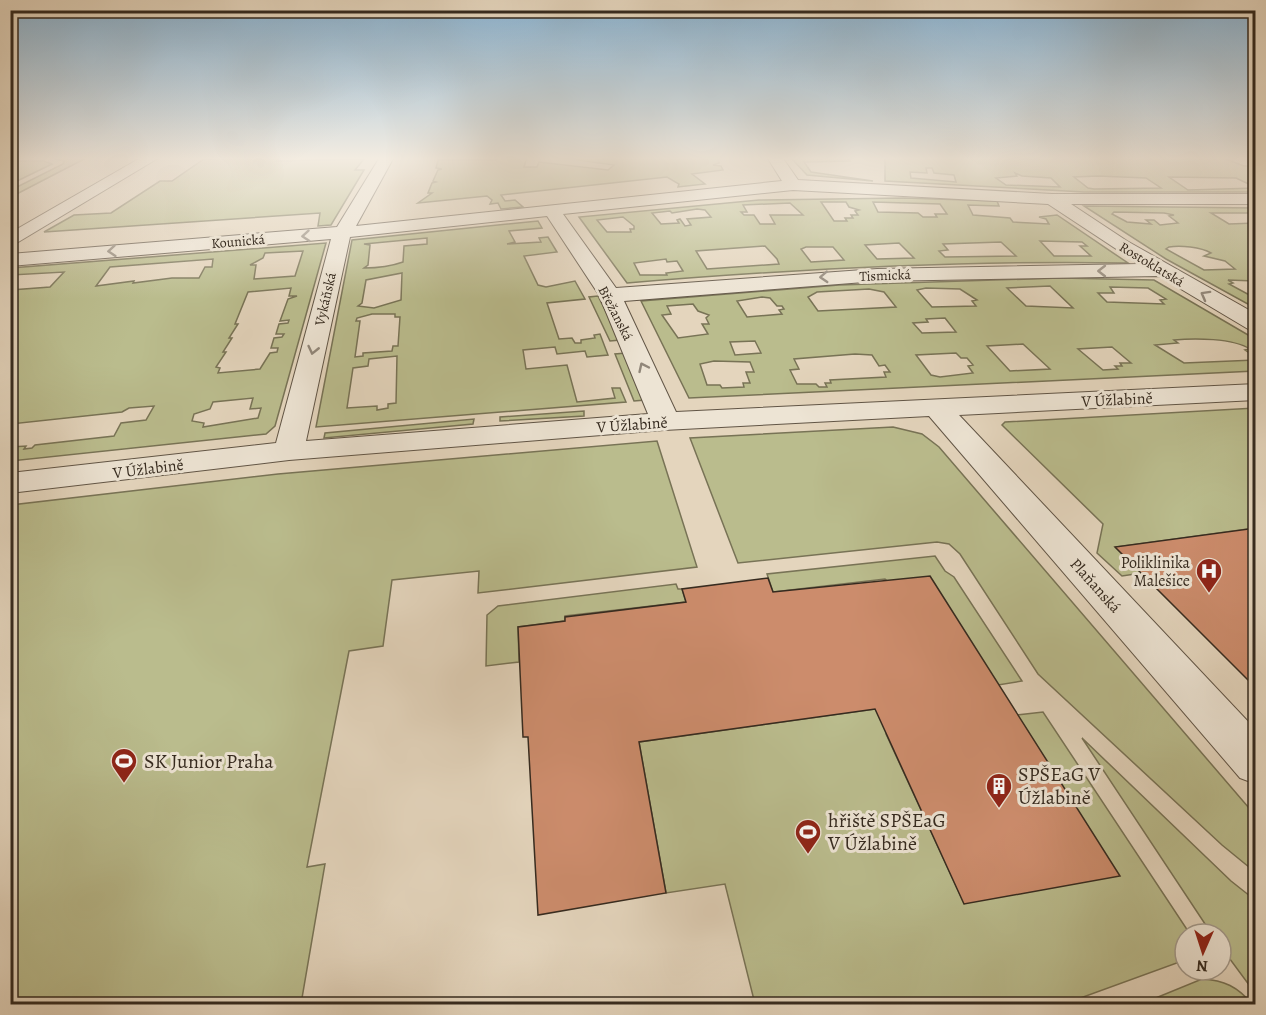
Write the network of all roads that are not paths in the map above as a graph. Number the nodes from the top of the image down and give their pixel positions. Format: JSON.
{"nodes":[{"id":1,"x":72,"y":204,"type":"edge"},
{"id":2,"x":359,"y":204,"type":"edge"},
{"id":3,"x":612,"y":204,"type":"edge"},
{"id":4,"x":1060,"y":204,"type":"edge"},
{"id":5,"x":553,"y":212,"type":"junction"},
{"id":6,"x":344,"y":233,"type":"junction"},
{"id":7,"x":10,"y":241,"type":"edge"},
{"id":8,"x":10,"y":260,"type":"edge"},
{"id":9,"x":1161,"y":270,"type":"junction"},
{"id":10,"x":610,"y":295,"type":"junction"},
{"id":11,"x":1256,"y":324,"type":"edge"},
{"id":12,"x":1256,"y":392,"type":"edge"},
{"id":13,"x":936,"y":408,"type":"junction"},
{"id":14,"x":664,"y":422,"type":"junction"},
{"id":15,"x":289,"y":452,"type":"junction"},
{"id":16,"x":10,"y":483,"type":"edge"},
{"id":17,"x":1256,"y":763,"type":"edge"}],
"edges":[{"from":1,"to":7,"type":"street"},
{"from":2,"to":6,"type":"street","name":"Vykáňská"},
{"from":3,"to":5,"type":"street","name":"Kounická"},
{"from":4,"to":9,"type":"street","name":"Rostoklatská"},
{"from":5,"to":6,"type":"street","name":"Kounická"},
{"from":5,"to":10,"type":"street","name":"Břežanská"},
{"from":6,"to":8,"type":"street","name":"Kounická","one_way":true},
{"from":6,"to":15,"type":"street","name":"Vykáňská","one_way":true},
{"from":9,"to":10,"type":"street","name":"Tismická","one_way":true},
{"from":11,"to":9,"type":"street","name":"Rostoklatská","one_way":true},
{"from":14,"to":10,"type":"street","name":"Břežanská","one_way":true},
{"from":12,"to":13,"type":"street","name":"V Úžlabině"},
{"from":13,"to":14,"type":"street","name":"V Úžlabině"},
{"from":13,"to":17,"type":"street","name":"Plaňanská"},
{"from":14,"to":15,"type":"street","name":"V Úžlabině"},
{"from":15,"to":16,"type":"street","name":"V Úžlabině"}]}
